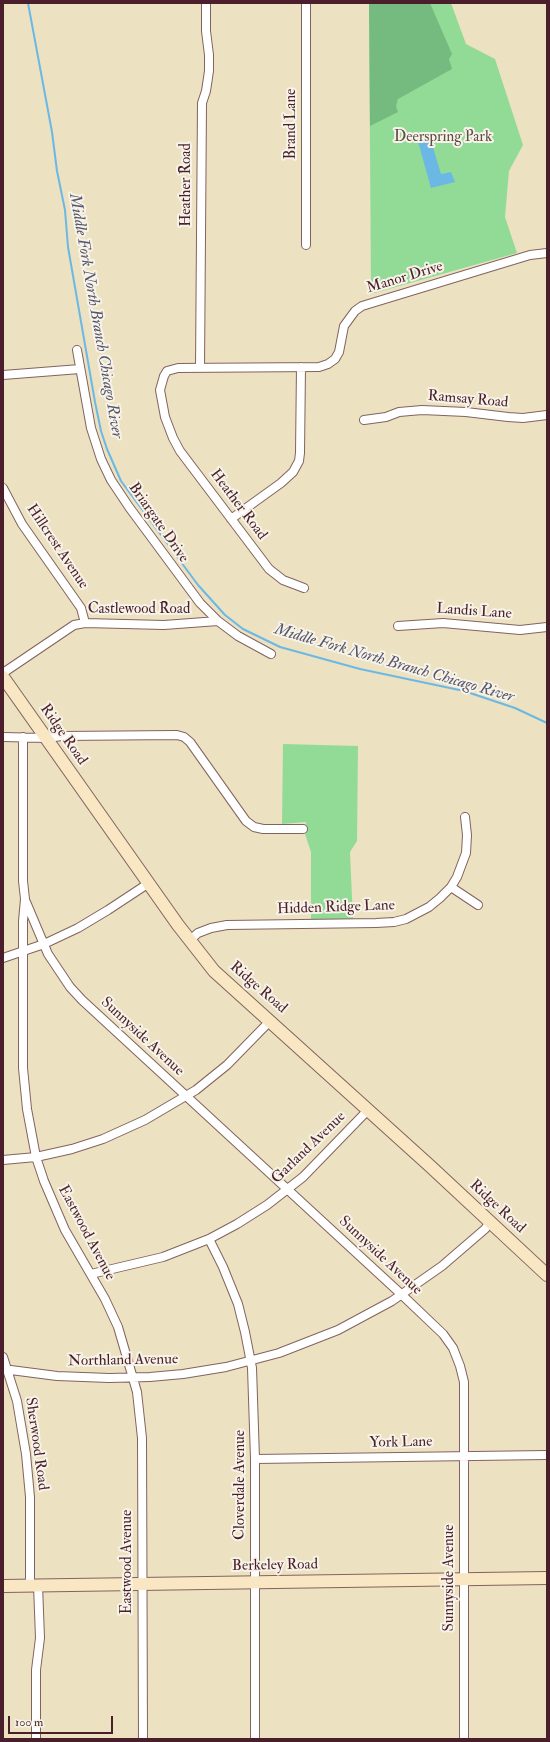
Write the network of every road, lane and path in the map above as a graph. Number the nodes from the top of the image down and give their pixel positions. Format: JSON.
{"nodes":[{"id":1,"x":206,"y":3,"type":"edge"},
{"id":2,"x":306,"y":3,"type":"edge"},
{"id":3,"x":306,"y":245,"type":"dead end"},
{"id":4,"x":547,"y":253,"type":"edge"},
{"id":5,"x":76,"y":350,"type":"dead end"},
{"id":6,"x":200,"y":368,"type":"junction"},
{"id":7,"x":301,"y":368,"type":"junction"},
{"id":8,"x":80,"y":369,"type":"junction"},
{"id":9,"x":3,"y":375,"type":"edge"},
{"id":10,"x":164,"y":376,"type":"joint"},
{"id":11,"x":547,"y":415,"type":"edge"},
{"id":12,"x":364,"y":420,"type":"dead end"},
{"id":13,"x":3,"y":488,"type":"edge"},
{"id":14,"x":231,"y":519,"type":"junction"},
{"id":15,"x":304,"y":588,"type":"dead end"},
{"id":16,"x":218,"y":621,"type":"junction"},
{"id":17,"x":85,"y":623,"type":"junction"},
{"id":18,"x":398,"y":626,"type":"dead end"},
{"id":19,"x":547,"y":627,"type":"edge"},
{"id":20,"x":271,"y":654,"type":"dead end"},
{"id":21,"x":3,"y":672,"type":"edge"},
{"id":22,"x":3,"y":677,"type":"edge"},
{"id":23,"x":3,"y":737,"type":"edge"},
{"id":24,"x":23,"y":737,"type":"junction"},
{"id":25,"x":47,"y":738,"type":"junction"},
{"id":26,"x":465,"y":816,"type":"dead end"},
{"id":27,"x":303,"y":829,"type":"dead end"},
{"id":28,"x":149,"y":883,"type":"junction"},
{"id":29,"x":451,"y":887,"type":"junction"},
{"id":30,"x":25,"y":899,"type":"junction"},
{"id":31,"x":478,"y":905,"type":"dead end"},
{"id":32,"x":190,"y":940,"type":"junction"},
{"id":33,"x":44,"y":944,"type":"junction"},
{"id":34,"x":23,"y":952,"type":"junction"},
{"id":35,"x":3,"y":958,"type":"edge"},
{"id":36,"x":270,"y":1021,"type":"junction"},
{"id":37,"x":186,"y":1097,"type":"junction"},
{"id":38,"x":368,"y":1110,"type":"junction"},
{"id":39,"x":36,"y":1157,"type":"junction"},
{"id":40,"x":3,"y":1160,"type":"edge"},
{"id":41,"x":287,"y":1191,"type":"junction"},
{"id":42,"x":490,"y":1222,"type":"junction"},
{"id":43,"x":209,"y":1239,"type":"junction"},
{"id":44,"x":91,"y":1274,"type":"junction"},
{"id":45,"x":547,"y":1275,"type":"edge"},
{"id":46,"x":401,"y":1294,"type":"junction"},
{"id":47,"x":3,"y":1357,"type":"edge"},
{"id":48,"x":250,"y":1361,"type":"junction"},
{"id":49,"x":5,"y":1370,"type":"edge"},
{"id":50,"x":133,"y":1378,"type":"junction"},
{"id":51,"x":547,"y":1455,"type":"edge"},
{"id":52,"x":464,"y":1456,"type":"junction"},
{"id":53,"x":255,"y":1459,"type":"junction"},
{"id":54,"x":464,"y":1578,"type":"junction"},
{"id":55,"x":547,"y":1578,"type":"edge"},
{"id":56,"x":254,"y":1582,"type":"junction"},
{"id":57,"x":142,"y":1584,"type":"junction"},
{"id":58,"x":34,"y":1585,"type":"junction"},
{"id":59,"x":3,"y":1586,"type":"edge"},
{"id":60,"x":36,"y":1739,"type":"edge"},
{"id":61,"x":143,"y":1739,"type":"edge"},
{"id":62,"x":255,"y":1739,"type":"edge"},
{"id":63,"x":464,"y":1739,"type":"edge"}],
"edges":[{"from":1,"to":6,"type":"street","name":"Heather Road"},
{"from":2,"to":3,"type":"street","name":"Brand Lane"},
{"from":4,"to":7,"type":"street","name":"Manor Drive"},
{"from":5,"to":8,"type":"street","name":"Briargate Drive"},
{"from":6,"to":7,"type":"street","name":"Manor Drive"},
{"from":6,"to":10,"type":"street","name":"Manor Drive"},
{"from":7,"to":14,"type":"street"},
{"from":8,"to":9,"type":"street"},
{"from":8,"to":16,"type":"street","name":"Briargate Drive"},
{"from":10,"to":14,"type":"street","name":"Heather Road"},
{"from":11,"to":12,"type":"street","name":"Ramsay Road"},
{"from":13,"to":17,"type":"street","name":"Hillcrest Avenue"},
{"from":14,"to":15,"type":"street","name":"Heather Road"},
{"from":16,"to":17,"type":"street","name":"Castlewood Road"},
{"from":16,"to":20,"type":"street","name":"Briargate Drive"},
{"from":17,"to":21,"type":"street","name":"Castlewood Road"},
{"from":18,"to":19,"type":"street","name":"Landis Lane"},
{"from":22,"to":25,"type":"street","name":"Ridge Road"},
{"from":23,"to":24,"type":"street"},
{"from":24,"to":25,"type":"street"},
{"from":24,"to":30,"type":"street","name":"Eastwood Avenue"},
{"from":25,"to":27,"type":"street"},
{"from":25,"to":28,"type":"street","name":"Ridge Road"},
{"from":26,"to":29,"type":"street","name":"Hidden Ridge Lane"},
{"from":28,"to":32,"type":"street","name":"Ridge Road"},
{"from":28,"to":33,"type":"street"},
{"from":29,"to":31,"type":"street"},
{"from":29,"to":32,"type":"street","name":"Hidden Ridge Lane"},
{"from":30,"to":33,"type":"street","name":"Sunnyside Avenue"},
{"from":30,"to":34,"type":"street","name":"Eastwood Avenue"},
{"from":32,"to":36,"type":"street","name":"Ridge Road"},
{"from":33,"to":34,"type":"street"},
{"from":33,"to":37,"type":"street","name":"Sunnyside Avenue"},
{"from":34,"to":35,"type":"street"},
{"from":34,"to":39,"type":"street","name":"Eastwood Avenue"},
{"from":36,"to":37,"type":"street"},
{"from":36,"to":38,"type":"street","name":"Ridge Road"},
{"from":37,"to":39,"type":"street"},
{"from":37,"to":41,"type":"street","name":"Sunnyside Avenue"},
{"from":38,"to":41,"type":"street","name":"Garland Avenue"},
{"from":38,"to":42,"type":"street","name":"Ridge Road"},
{"from":39,"to":40,"type":"street"},
{"from":39,"to":44,"type":"street","name":"Eastwood Avenue"},
{"from":41,"to":43,"type":"street","name":"Garland Avenue"},
{"from":41,"to":46,"type":"street","name":"Sunnyside Avenue"},
{"from":42,"to":45,"type":"street","name":"Ridge Road"},
{"from":42,"to":46,"type":"street","name":"Northland Avenue"},
{"from":43,"to":44,"type":"street","name":"Garland Avenue"},
{"from":43,"to":48,"type":"street","name":"Cloverdale Avenue"},
{"from":44,"to":50,"type":"street","name":"Eastwood Avenue"},
{"from":46,"to":48,"type":"street","name":"Northland Avenue"},
{"from":46,"to":52,"type":"street","name":"Sunnyside Avenue"},
{"from":47,"to":49,"type":"street","name":"Sherwood Road"},
{"from":48,"to":50,"type":"street","name":"Northland Avenue"},
{"from":48,"to":53,"type":"street","name":"Cloverdale Avenue"},
{"from":49,"to":50,"type":"street","name":"Northland Avenue"},
{"from":49,"to":58,"type":"street","name":"Sherwood Road"},
{"from":50,"to":57,"type":"street","name":"Eastwood Avenue"},
{"from":51,"to":52,"type":"street","name":"York Lane"},
{"from":52,"to":53,"type":"street","name":"York Lane"},
{"from":52,"to":54,"type":"street","name":"Sunnyside Avenue"},
{"from":53,"to":56,"type":"street","name":"Cloverdale Avenue"},
{"from":54,"to":55,"type":"street","name":"Berkeley Road"},
{"from":54,"to":56,"type":"street","name":"Berkeley Road"},
{"from":54,"to":63,"type":"street","name":"Sunnyside Avenue"},
{"from":56,"to":57,"type":"street","name":"Berkeley Road"},
{"from":56,"to":62,"type":"street","name":"Cloverdale Avenue"},
{"from":57,"to":58,"type":"street","name":"Berkeley Road"},
{"from":57,"to":61,"type":"street","name":"Eastwood Avenue"},
{"from":58,"to":59,"type":"street","name":"Berkeley Road"},
{"from":58,"to":60,"type":"street","name":"Sherwood Road"}]}
